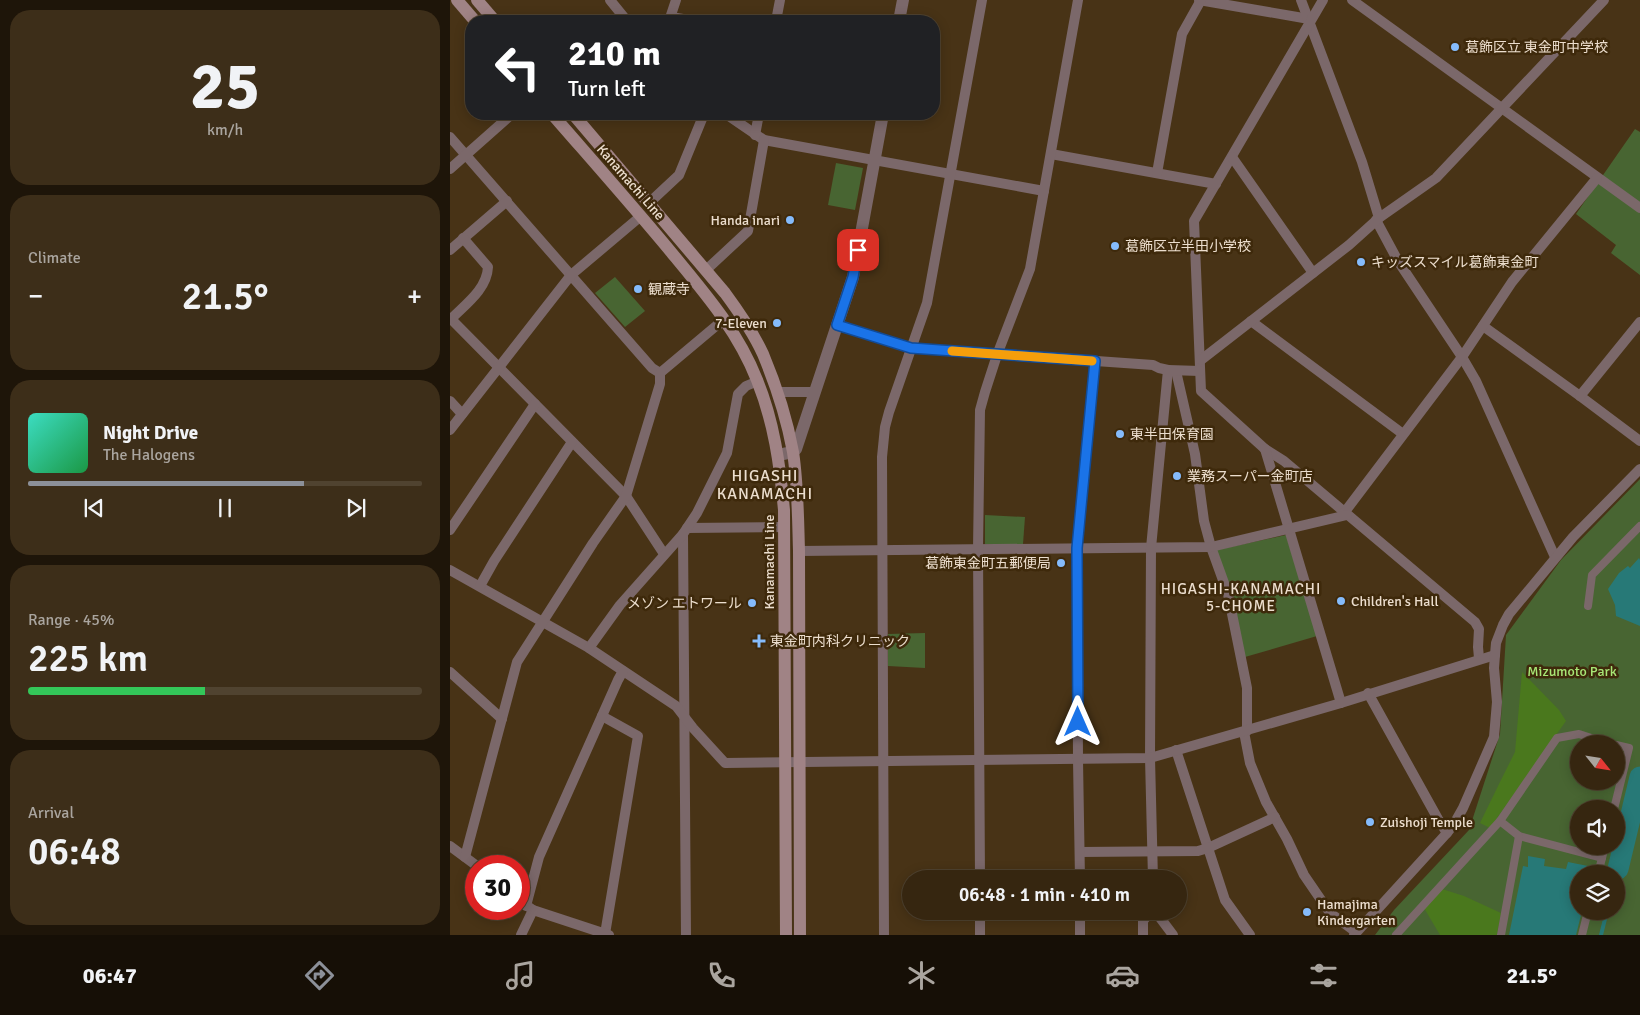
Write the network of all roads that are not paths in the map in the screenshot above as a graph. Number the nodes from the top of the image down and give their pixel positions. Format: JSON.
{"nodes":[{"id":1,"x":457,"y":0,"type":"edge"},
{"id":2,"x":476,"y":0,"type":"edge"},
{"id":3,"x":610,"y":0,"type":"edge"},
{"id":4,"x":676,"y":0,"type":"edge"},
{"id":5,"x":780,"y":0,"type":"edge"},
{"id":6,"x":903,"y":0,"type":"edge"},
{"id":7,"x":982,"y":0,"type":"edge"},
{"id":8,"x":1078,"y":0,"type":"edge"},
{"id":9,"x":1200,"y":0,"type":"edge"},
{"id":10,"x":1301,"y":0,"type":"edge"},
{"id":11,"x":1323,"y":0,"type":"edge"},
{"id":12,"x":1352,"y":0,"type":"edge"},
{"id":13,"x":1604,"y":0,"type":"edge"},
{"id":14,"x":470,"y":15,"type":"edge"},
{"id":15,"x":489,"y":15,"type":"edge"},
{"id":16,"x":622,"y":15,"type":"edge"},
{"id":17,"x":671,"y":15,"type":"edge"},
{"id":18,"x":777,"y":15,"type":"edge"},
{"id":19,"x":900,"y":15,"type":"edge"},
{"id":20,"x":1309,"y":21,"type":"junction"},
{"id":21,"x":1501,"y":108,"type":"junction"},
{"id":22,"x":505,"y":120,"type":"edge"},
{"id":23,"x":557,"y":120,"type":"edge"},
{"id":24,"x":583,"y":120,"type":"edge"},
{"id":25,"x":702,"y":120,"type":"edge"},
{"id":26,"x":734,"y":120,"type":"edge"},
{"id":27,"x":759,"y":120,"type":"edge"},
{"id":28,"x":881,"y":120,"type":"edge"},
{"id":29,"x":450,"y":137,"type":"edge"},
{"id":30,"x":760,"y":138,"type":"junction"},
{"id":31,"x":466,"y":154,"type":"junction"},
{"id":32,"x":1051,"y":154,"type":"junction"},
{"id":33,"x":1232,"y":157,"type":"junction"},
{"id":34,"x":874,"y":160,"type":"junction"},
{"id":35,"x":450,"y":169,"type":"edge"},
{"id":36,"x":1157,"y":173,"type":"junction"},
{"id":37,"x":951,"y":174,"type":"junction"},
{"id":38,"x":1597,"y":178,"type":"junction"},
{"id":39,"x":1216,"y":184,"type":"junction"},
{"id":40,"x":1044,"y":191,"type":"junction"},
{"id":41,"x":507,"y":201,"type":"junction"},
{"id":42,"x":649,"y":204,"type":"junction"},
{"id":43,"x":1640,"y":208,"type":"edge"},
{"id":44,"x":641,"y":216,"type":"junction"},
{"id":45,"x":1378,"y":219,"type":"junction"},
{"id":46,"x":463,"y":238,"type":"junction"},
{"id":47,"x":450,"y":250,"type":"edge"},
{"id":48,"x":706,"y":270,"type":"junction"},
{"id":49,"x":1313,"y":273,"type":"junction"},
{"id":50,"x":571,"y":275,"type":"junction"},
{"id":51,"x":451,"y":318,"type":"edge"},
{"id":52,"x":725,"y":320,"type":"junction"},
{"id":53,"x":1251,"y":321,"type":"junction"},
{"id":54,"x":1640,"y":322,"type":"edge"},
{"id":55,"x":837,"y":325,"type":"junction"},
{"id":56,"x":1483,"y":326,"type":"junction"},
{"id":57,"x":911,"y":348,"type":"junction"},
{"id":58,"x":998,"y":355,"type":"junction"},
{"id":59,"x":1462,"y":356,"type":"junction"},
{"id":60,"x":1095,"y":361,"type":"junction"},
{"id":61,"x":1200,"y":365,"type":"junction"},
{"id":62,"x":498,"y":367,"type":"junction"},
{"id":63,"x":1172,"y":370,"type":"junction"},
{"id":64,"x":660,"y":373,"type":"junction"},
{"id":65,"x":758,"y":381,"type":"junction"},
{"id":66,"x":776,"y":392,"type":"junction"},
{"id":67,"x":815,"y":392,"type":"junction"},
{"id":68,"x":1580,"y":396,"type":"junction"},
{"id":69,"x":450,"y":401,"type":"edge"},
{"id":70,"x":535,"y":404,"type":"junction"},
{"id":71,"x":462,"y":414,"type":"junction"},
{"id":72,"x":450,"y":430,"type":"edge"},
{"id":73,"x":1403,"y":434,"type":"junction"},
{"id":74,"x":1640,"y":441,"type":"edge"},
{"id":75,"x":572,"y":442,"type":"junction"},
{"id":76,"x":1265,"y":449,"type":"junction"},
{"id":77,"x":793,"y":452,"type":"junction"},
{"id":78,"x":778,"y":455,"type":"junction"},
{"id":79,"x":1640,"y":469,"type":"edge"},
{"id":80,"x":626,"y":496,"type":"junction"},
{"id":81,"x":1345,"y":514,"type":"junction"},
{"id":82,"x":1640,"y":526,"type":"edge"},
{"id":83,"x":784,"y":528,"type":"junction"},
{"id":84,"x":450,"y":530,"type":"edge"},
{"id":85,"x":685,"y":530,"type":"junction"},
{"id":86,"x":1290,"y":530,"type":"junction"},
{"id":87,"x":1077,"y":548,"type":"junction"},
{"id":88,"x":1151,"y":548,"type":"junction"},
{"id":89,"x":1211,"y":548,"type":"junction"},
{"id":90,"x":978,"y":549,"type":"junction"},
{"id":91,"x":881,"y":550,"type":"junction"},
{"id":92,"x":799,"y":551,"type":"junction"},
{"id":93,"x":664,"y":554,"type":"junction"},
{"id":94,"x":1555,"y":557,"type":"junction"},
{"id":95,"x":450,"y":570,"type":"edge"},
{"id":96,"x":480,"y":586,"type":"junction"},
{"id":97,"x":1588,"y":606,"type":"dead end"},
{"id":98,"x":542,"y":622,"type":"junction"},
{"id":99,"x":589,"y":648,"type":"junction"},
{"id":100,"x":1495,"y":654,"type":"junction"},
{"id":101,"x":1479,"y":658,"type":"junction"},
{"id":102,"x":623,"y":671,"type":"junction"},
{"id":103,"x":450,"y":672,"type":"edge"},
{"id":104,"x":1368,"y":694,"type":"junction"},
{"id":105,"x":1340,"y":703,"type":"junction"},
{"id":106,"x":602,"y":716,"type":"junction"},
{"id":107,"x":685,"y":717,"type":"junction"},
{"id":108,"x":502,"y":719,"type":"junction"},
{"id":109,"x":1245,"y":731,"type":"junction"},
{"id":110,"x":1570,"y":736,"type":"edge"},
{"id":111,"x":1625,"y":747,"type":"edge"},
{"id":112,"x":1176,"y":750,"type":"junction"},
{"id":113,"x":1150,"y":758,"type":"junction"},
{"id":114,"x":883,"y":760,"type":"junction"},
{"id":115,"x":980,"y":760,"type":"junction"},
{"id":116,"x":1078,"y":760,"type":"junction"},
{"id":117,"x":785,"y":762,"type":"junction"},
{"id":118,"x":799,"y":762,"type":"junction"},
{"id":119,"x":1625,"y":767,"type":"edge"},
{"id":120,"x":1275,"y":817,"type":"junction"},
{"id":121,"x":1500,"y":821,"type":"junction"},
{"id":122,"x":1447,"y":833,"type":"junction"},
{"id":123,"x":1519,"y":836,"type":"junction"},
{"id":124,"x":450,"y":846,"type":"edge"},
{"id":125,"x":1208,"y":848,"type":"junction"},
{"id":126,"x":1153,"y":851,"type":"junction"},
{"id":127,"x":1080,"y":852,"type":"junction"},
{"id":128,"x":466,"y":855,"type":"edge"},
{"id":129,"x":1603,"y":855,"type":"edge"},
{"id":130,"x":465,"y":857,"type":"edge"},
{"id":131,"x":1602,"y":858,"type":"junction"},
{"id":132,"x":1600,"y":865,"type":"edge"},
{"id":133,"x":980,"y":870,"type":"edge"},
{"id":134,"x":1080,"y":870,"type":"edge"},
{"id":135,"x":1153,"y":870,"type":"edge"},
{"id":136,"x":530,"y":891,"type":"edge"},
{"id":137,"x":530,"y":906,"type":"edge"},
{"id":138,"x":524,"y":920,"type":"edge"},
{"id":139,"x":980,"y":920,"type":"edge"},
{"id":140,"x":1080,"y":920,"type":"edge"},
{"id":141,"x":1143,"y":920,"type":"edge"},
{"id":142,"x":1162,"y":920,"type":"edge"},
{"id":143,"x":1586,"y":920,"type":"edge"},
{"id":144,"x":607,"y":934,"type":"edge"},
{"id":145,"x":1355,"y":934,"type":"edge"},
{"id":146,"x":521,"y":935,"type":"edge"},
{"id":147,"x":686,"y":935,"type":"edge"},
{"id":148,"x":786,"y":935,"type":"edge"},
{"id":149,"x":800,"y":935,"type":"edge"},
{"id":150,"x":884,"y":935,"type":"edge"},
{"id":151,"x":980,"y":935,"type":"edge"},
{"id":152,"x":1080,"y":935,"type":"edge"},
{"id":153,"x":1143,"y":935,"type":"edge"},
{"id":154,"x":1173,"y":935,"type":"edge"},
{"id":155,"x":1250,"y":935,"type":"edge"},
{"id":156,"x":1396,"y":935,"type":"edge"},
{"id":157,"x":1501,"y":935,"type":"edge"},
{"id":158,"x":1582,"y":935,"type":"edge"}],
"edges":[{"from":1,"to":14,"type":"main road"},
{"from":2,"to":15,"type":"main road"},
{"from":3,"to":16,"type":"street"},
{"from":4,"to":17,"type":"street"},
{"from":5,"to":18,"type":"street"},
{"from":6,"to":19,"type":"street"},
{"from":7,"to":37,"type":"street"},
{"from":8,"to":32,"type":"street"},
{"from":9,"to":20,"type":"street"},
{"from":9,"to":36,"type":"street"},
{"from":10,"to":20,"type":"street"},
{"from":11,"to":20,"type":"street"},
{"from":12,"to":21,"type":"street"},
{"from":13,"to":21,"type":"street"},
{"from":20,"to":33,"type":"street"},
{"from":20,"to":45,"type":"street"},
{"from":21,"to":38,"type":"street"},
{"from":21,"to":45,"type":"street"},
{"from":22,"to":31,"type":"street"},
{"from":23,"to":44,"type":"main road","name":"Kanamachi Line"},
{"from":24,"to":42,"type":"main road","name":"Kanamachi Line"},
{"from":25,"to":42,"type":"street"},
{"from":26,"to":30,"type":"street"},
{"from":27,"to":30,"type":"street"},
{"from":28,"to":34,"type":"street"},
{"from":29,"to":31,"type":"street"},
{"from":30,"to":34,"type":"street"},
{"from":30,"to":48,"type":"street"},
{"from":31,"to":35,"type":"street"},
{"from":31,"to":41,"type":"street"},
{"from":32,"to":36,"type":"street"},
{"from":32,"to":40,"type":"street"},
{"from":33,"to":39,"type":"street"},
{"from":33,"to":49,"type":"street"},
{"from":34,"to":37,"type":"street"},
{"from":34,"to":55,"type":"street"},
{"from":36,"to":39,"type":"street"},
{"from":37,"to":40,"type":"street"},
{"from":37,"to":57,"type":"street"},
{"from":38,"to":43,"type":"street"},
{"from":38,"to":56,"type":"street"},
{"from":39,"to":61,"type":"street"},
{"from":40,"to":58,"type":"street"},
{"from":41,"to":46,"type":"street"},
{"from":41,"to":50,"type":"street"},
{"from":42,"to":48,"type":"main road","name":"Kanamachi Line"},
{"from":44,"to":50,"type":"street"},
{"from":44,"to":52,"type":"main road","name":"Kanamachi Line"},
{"from":45,"to":49,"type":"street"},
{"from":45,"to":59,"type":"street"},
{"from":46,"to":47,"type":"street"},
{"from":46,"to":51,"type":"street"},
{"from":48,"to":66,"type":"main road","name":"Kanamachi Line"},
{"from":49,"to":53,"type":"street"},
{"from":50,"to":62,"type":"street"},
{"from":50,"to":64,"type":"street"},
{"from":51,"to":62,"type":"street"},
{"from":52,"to":64,"type":"street"},
{"from":52,"to":65,"type":"main road","name":"Kanamachi Line"},
{"from":53,"to":61,"type":"street"},
{"from":53,"to":73,"type":"street"},
{"from":54,"to":68,"type":"street"},
{"from":55,"to":57,"type":"street"},
{"from":55,"to":67,"type":"street"},
{"from":56,"to":59,"type":"street"},
{"from":56,"to":68,"type":"street"},
{"from":57,"to":58,"type":"street"},
{"from":57,"to":91,"type":"street"},
{"from":58,"to":60,"type":"street"},
{"from":58,"to":90,"type":"street"},
{"from":59,"to":73,"type":"street"},
{"from":59,"to":94,"type":"street"},
{"from":60,"to":63,"type":"street"},
{"from":60,"to":87,"type":"street"},
{"from":61,"to":63,"type":"street"},
{"from":61,"to":76,"type":"street"},
{"from":62,"to":70,"type":"street"},
{"from":62,"to":71,"type":"street"},
{"from":63,"to":88,"type":"street"},
{"from":63,"to":89,"type":"street"},
{"from":64,"to":80,"type":"street"},
{"from":65,"to":78,"type":"main road","name":"Kanamachi Line"},
{"from":65,"to":85,"type":"street"},
{"from":66,"to":67,"type":"street"},
{"from":66,"to":77,"type":"main road","name":"Kanamachi Line"},
{"from":67,"to":77,"type":"street"},
{"from":68,"to":74,"type":"street"},
{"from":69,"to":71,"type":"street"},
{"from":70,"to":75,"type":"street"},
{"from":70,"to":84,"type":"street"},
{"from":71,"to":72,"type":"street"},
{"from":73,"to":81,"type":"street"},
{"from":75,"to":80,"type":"street"},
{"from":75,"to":96,"type":"street"},
{"from":76,"to":81,"type":"street"},
{"from":76,"to":86,"type":"street"},
{"from":77,"to":78,"type":"street"},
{"from":77,"to":92,"type":"main road","name":"Kanamachi Line"},
{"from":78,"to":83,"type":"main road","name":"Kanamachi Line"},
{"from":79,"to":94,"type":"street"},
{"from":80,"to":93,"type":"street"},
{"from":80,"to":98,"type":"street"},
{"from":81,"to":86,"type":"street"},
{"from":81,"to":101,"type":"street"},
{"from":82,"to":97,"type":"street"},
{"from":83,"to":85,"type":"street"},
{"from":83,"to":117,"type":"main road","name":"Kanamachi Line"},
{"from":85,"to":93,"type":"street"},
{"from":85,"to":107,"type":"street"},
{"from":86,"to":89,"type":"street"},
{"from":86,"to":105,"type":"street"},
{"from":87,"to":88,"type":"street"},
{"from":87,"to":90,"type":"street"},
{"from":87,"to":116,"type":"street"},
{"from":88,"to":89,"type":"street"},
{"from":88,"to":113,"type":"street"},
{"from":89,"to":109,"type":"street"},
{"from":90,"to":91,"type":"street"},
{"from":90,"to":115,"type":"street"},
{"from":91,"to":92,"type":"street"},
{"from":91,"to":114,"type":"street"},
{"from":92,"to":118,"type":"main road","name":"Kanamachi Line"},
{"from":93,"to":99,"type":"street"},
{"from":94,"to":100,"type":"street"},
{"from":95,"to":96,"type":"street"},
{"from":96,"to":98,"type":"street"},
{"from":98,"to":99,"type":"street"},
{"from":98,"to":108,"type":"street"},
{"from":99,"to":102,"type":"street"},
{"from":100,"to":101,"type":"street"},
{"from":100,"to":122,"type":"street"},
{"from":101,"to":104,"type":"street"},
{"from":102,"to":106,"type":"street"},
{"from":102,"to":107,"type":"street"},
{"from":103,"to":108,"type":"street"},
{"from":104,"to":105,"type":"street"},
{"from":104,"to":122,"type":"street"},
{"from":105,"to":109,"type":"street"},
{"from":106,"to":136,"type":"street"},
{"from":106,"to":144,"type":"street"},
{"from":107,"to":117,"type":"street"},
{"from":107,"to":147,"type":"street"},
{"from":108,"to":128,"type":"street"},
{"from":109,"to":112,"type":"street"},
{"from":109,"to":120,"type":"street"},
{"from":110,"to":121,"type":"street"},
{"from":111,"to":119,"type":"street"},
{"from":112,"to":113,"type":"street"},
{"from":112,"to":125,"type":"street"},
{"from":113,"to":116,"type":"street"},
{"from":113,"to":126,"type":"street"},
{"from":114,"to":115,"type":"street"},
{"from":114,"to":118,"type":"street"},
{"from":114,"to":150,"type":"street"},
{"from":115,"to":116,"type":"street"},
{"from":115,"to":133,"type":"street"},
{"from":116,"to":127,"type":"street"},
{"from":117,"to":118,"type":"street"},
{"from":117,"to":148,"type":"main road","name":"Kanamachi Line"},
{"from":118,"to":149,"type":"main road","name":"Kanamachi Line"},
{"from":120,"to":125,"type":"street"},
{"from":120,"to":145,"type":"street"},
{"from":121,"to":123,"type":"street"},
{"from":121,"to":156,"type":"street"},
{"from":122,"to":145,"type":"street"},
{"from":123,"to":131,"type":"street"},
{"from":123,"to":157,"type":"street"},
{"from":124,"to":130,"type":"street"},
{"from":125,"to":126,"type":"street"},
{"from":125,"to":155,"type":"street"},
{"from":126,"to":127,"type":"street"},
{"from":126,"to":135,"type":"street"},
{"from":127,"to":134,"type":"street"},
{"from":129,"to":131,"type":"street"},
{"from":131,"to":132,"type":"street"},
{"from":137,"to":144,"type":"street"},
{"from":138,"to":146,"type":"street"},
{"from":139,"to":151,"type":"street"},
{"from":140,"to":152,"type":"street"},
{"from":141,"to":153,"type":"street"},
{"from":142,"to":154,"type":"street"},
{"from":143,"to":158,"type":"street"}]}
